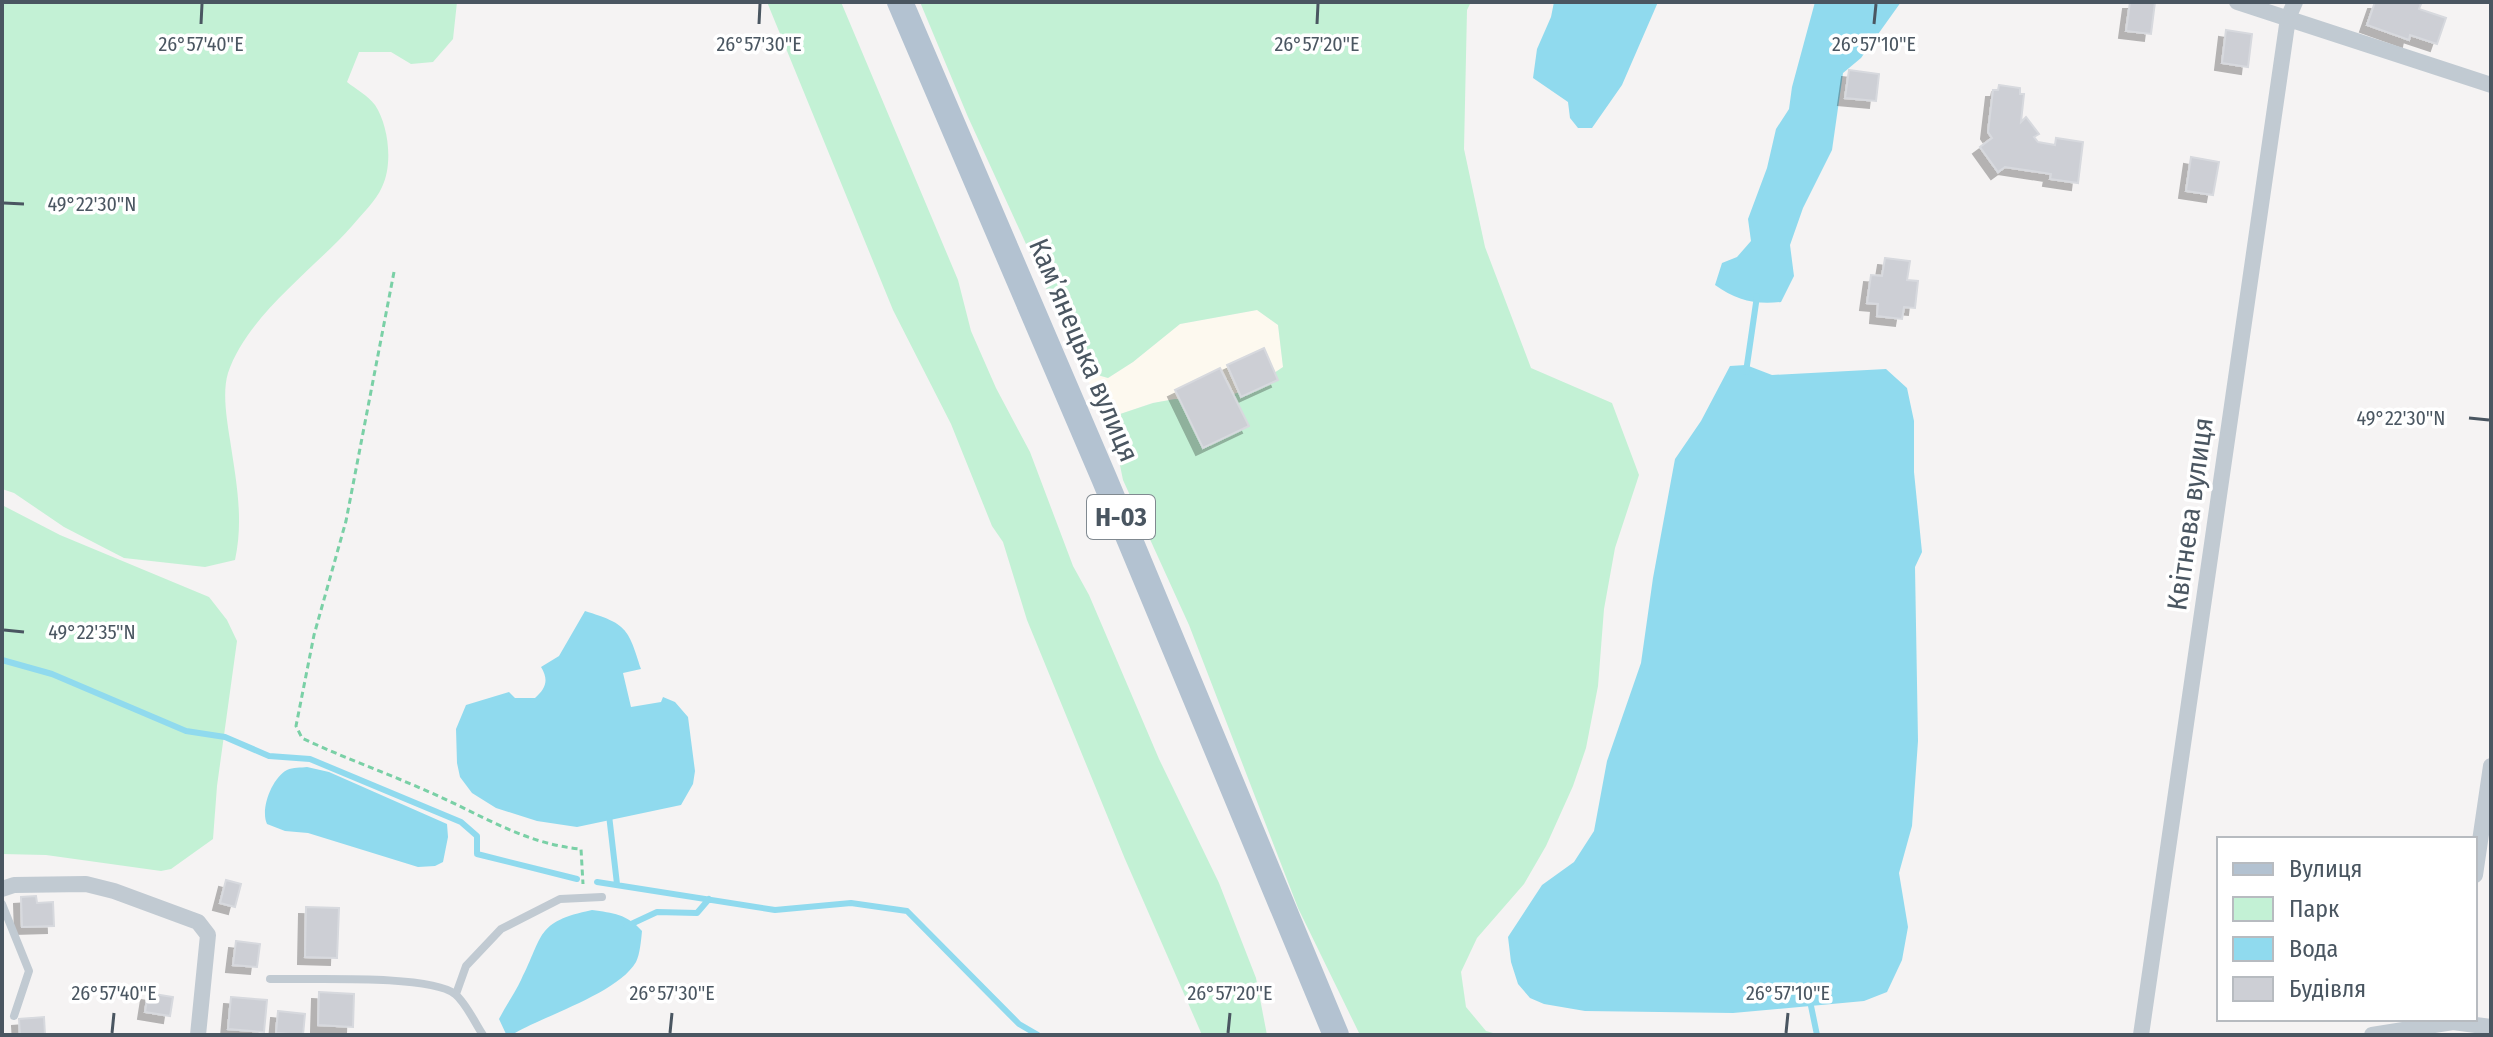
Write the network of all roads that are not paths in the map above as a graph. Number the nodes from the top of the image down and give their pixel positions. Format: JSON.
{"nodes":[{"id":1,"x":900,"y":2,"type":"edge"},
{"id":2,"x":2237,"y":2,"type":"edge"},
{"id":3,"x":2295,"y":2,"type":"edge"},
{"id":4,"x":2288,"y":18,"type":"junction"},
{"id":5,"x":2491,"y":85,"type":"edge"},
{"id":6,"x":2491,"y":766,"type":"edge"},
{"id":7,"x":2477,"y":861,"type":"edge"},
{"id":8,"x":2,"y":889,"type":"edge"},
{"id":9,"x":602,"y":897,"type":"dead end"},
{"id":10,"x":2,"y":904,"type":"edge"},
{"id":11,"x":270,"y":979,"type":"dead end"},
{"id":12,"x":456,"y":994,"type":"junction"},
{"id":13,"x":14,"y":1016,"type":"dead end"},
{"id":14,"x":2448,"y":1021,"type":"edge"},
{"id":15,"x":2458,"y":1021,"type":"edge"},
{"id":16,"x":2491,"y":1027,"type":"edge"},
{"id":17,"x":198,"y":1035,"type":"edge"},
{"id":18,"x":483,"y":1035,"type":"edge"},
{"id":19,"x":1336,"y":1035,"type":"edge"},
{"id":20,"x":2141,"y":1035,"type":"edge"},
{"id":21,"x":2372,"y":1035,"type":"edge"}],
"edges":[{"from":1,"to":19,"type":"main road","name":"Камʼянецька вулиця","number":"Н-03"},
{"from":2,"to":4,"type":"street"},
{"from":3,"to":4,"type":"street","name":"Квітнева вулиця"},
{"from":4,"to":5,"type":"street"},
{"from":4,"to":20,"type":"street","name":"Квітнева вулиця"},
{"from":6,"to":7,"type":"street"},
{"from":8,"to":17,"type":"street"},
{"from":9,"to":12,"type":"lane"},
{"from":10,"to":13,"type":"lane"},
{"from":11,"to":12,"type":"lane"},
{"from":12,"to":18,"type":"lane"},
{"from":14,"to":21,"type":"street"},
{"from":15,"to":16,"type":"street"}]}
